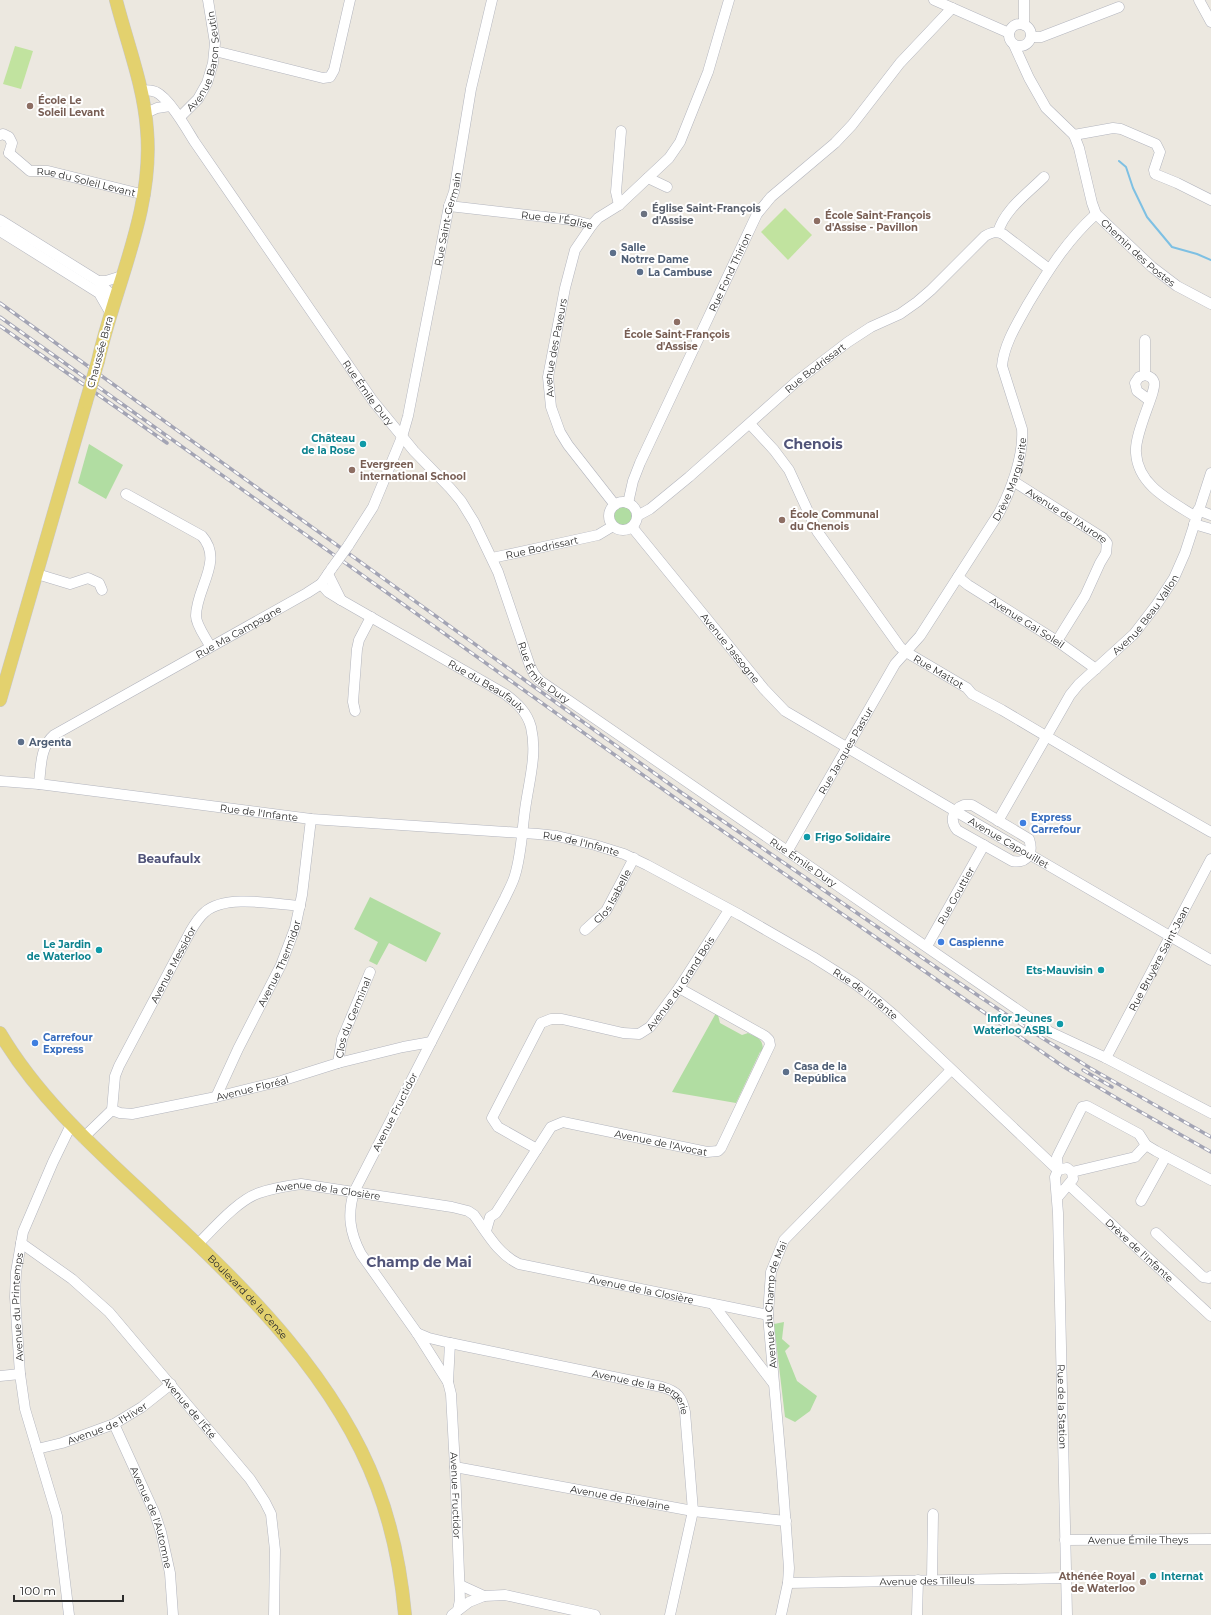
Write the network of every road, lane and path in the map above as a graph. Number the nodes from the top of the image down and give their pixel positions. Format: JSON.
{"nodes":[{"id":1,"x":116,"y":0,"type":"edge"},
{"id":2,"x":208,"y":0,"type":"edge"},
{"id":3,"x":350,"y":0,"type":"edge"},
{"id":4,"x":492,"y":0,"type":"edge"},
{"id":5,"x":729,"y":0,"type":"edge"},
{"id":6,"x":934,"y":0,"type":"edge"},
{"id":7,"x":1199,"y":0,"type":"edge"},
{"id":8,"x":1024,"y":2,"type":"edge"},
{"id":9,"x":1119,"y":7,"type":"dead end"},
{"id":10,"x":952,"y":8,"type":"junction"},
{"id":11,"x":1211,"y":22,"type":"edge"},
{"id":12,"x":1021,"y":25,"type":"junction"},
{"id":13,"x":1009,"y":33,"type":"junction"},
{"id":14,"x":1031,"y":37,"type":"junction"},
{"id":15,"x":1019,"y":45,"type":"junction"},
{"id":16,"x":215,"y":50,"type":"junction"},
{"id":17,"x":140,"y":90,"type":"junction"},
{"id":18,"x":170,"y":106,"type":"junction"},
{"id":19,"x":146,"y":114,"type":"junction"},
{"id":20,"x":180,"y":117,"type":"junction"},
{"id":21,"x":621,"y":131,"type":"dead end"},
{"id":22,"x":0,"y":135,"type":"edge"},
{"id":23,"x":1074,"y":135,"type":"junction"},
{"id":24,"x":4,"y":153,"type":"edge"},
{"id":25,"x":1044,"y":177,"type":"dead end"},
{"id":26,"x":648,"y":178,"type":"junction"},
{"id":27,"x":667,"y":188,"type":"dead end"},
{"id":28,"x":145,"y":195,"type":"junction"},
{"id":29,"x":1211,"y":200,"type":"edge"},
{"id":30,"x":619,"y":205,"type":"junction"},
{"id":31,"x":449,"y":206,"type":"junction"},
{"id":32,"x":1096,"y":214,"type":"junction"},
{"id":33,"x":0,"y":220,"type":"edge"},
{"id":34,"x":592,"y":225,"type":"junction"},
{"id":35,"x":0,"y":231,"type":"edge"},
{"id":36,"x":998,"y":232,"type":"junction"},
{"id":37,"x":1049,"y":269,"type":"junction"},
{"id":38,"x":122,"y":276,"type":"junction"},
{"id":39,"x":98,"y":281,"type":"junction"},
{"id":40,"x":115,"y":299,"type":"junction"},
{"id":41,"x":1211,"y":304,"type":"edge"},
{"id":42,"x":110,"y":314,"type":"junction"},
{"id":43,"x":1145,"y":340,"type":"dead end"},
{"id":44,"x":1145,"y":375,"type":"junction"},
{"id":45,"x":1149,"y":400,"type":"junction"},
{"id":46,"x":750,"y":424,"type":"junction"},
{"id":47,"x":402,"y":437,"type":"junction"},
{"id":48,"x":1211,"y":473,"type":"edge"},
{"id":49,"x":1013,"y":481,"type":"junction"},
{"id":50,"x":126,"y":494,"type":"dead end"},
{"id":51,"x":628,"y":503,"type":"junction"},
{"id":52,"x":615,"y":505,"type":"junction"},
{"id":53,"x":1211,"y":515,"type":"edge"},
{"id":54,"x":637,"y":516,"type":"junction"},
{"id":55,"x":1196,"y":517,"type":"junction"},
{"id":56,"x":613,"y":526,"type":"junction"},
{"id":57,"x":632,"y":528,"type":"junction"},
{"id":58,"x":1211,"y":529,"type":"edge"},
{"id":59,"x":492,"y":558,"type":"junction"},
{"id":60,"x":330,"y":571,"type":"junction"},
{"id":61,"x":37,"y":574,"type":"junction"},
{"id":62,"x":958,"y":577,"type":"junction"},
{"id":63,"x":321,"y":584,"type":"junction"},
{"id":64,"x":102,"y":590,"type":"dead end"},
{"id":65,"x":341,"y":600,"type":"junction"},
{"id":66,"x":371,"y":617,"type":"junction"},
{"id":67,"x":1057,"y":641,"type":"junction"},
{"id":68,"x":210,"y":646,"type":"junction"},
{"id":69,"x":906,"y":652,"type":"junction"},
{"id":70,"x":1096,"y":669,"type":"junction"},
{"id":71,"x":0,"y":700,"type":"edge"},
{"id":72,"x":355,"y":711,"type":"dead end"},
{"id":73,"x":1047,"y":736,"type":"junction"},
{"id":74,"x":847,"y":748,"type":"junction"},
{"id":75,"x":0,"y":781,"type":"edge"},
{"id":76,"x":39,"y":784,"type":"junction"},
{"id":77,"x":955,"y":812,"type":"junction"},
{"id":78,"x":311,"y":819,"type":"junction"},
{"id":79,"x":998,"y":821,"type":"junction"},
{"id":80,"x":522,"y":832,"type":"junction"},
{"id":81,"x":1211,"y":832,"type":"edge"},
{"id":82,"x":984,"y":845,"type":"junction"},
{"id":83,"x":788,"y":850,"type":"junction"},
{"id":84,"x":1030,"y":854,"type":"junction"},
{"id":85,"x":634,"y":858,"type":"junction"},
{"id":86,"x":1211,"y":859,"type":"edge"},
{"id":87,"x":300,"y":906,"type":"junction"},
{"id":88,"x":729,"y":910,"type":"junction"},
{"id":89,"x":585,"y":930,"type":"dead end"},
{"id":90,"x":1170,"y":936,"type":"junction"},
{"id":91,"x":927,"y":946,"type":"junction"},
{"id":92,"x":1211,"y":960,"type":"edge"},
{"id":93,"x":370,"y":972,"type":"dead end"},
{"id":94,"x":679,"y":988,"type":"junction"},
{"id":95,"x":0,"y":1033,"type":"edge"},
{"id":96,"x":431,"y":1042,"type":"junction"},
{"id":97,"x":1106,"y":1058,"type":"junction"},
{"id":98,"x":338,"y":1063,"type":"junction"},
{"id":99,"x":951,"y":1070,"type":"junction"},
{"id":100,"x":216,"y":1097,"type":"junction"},
{"id":101,"x":112,"y":1110,"type":"junction"},
{"id":102,"x":1211,"y":1113,"type":"edge"},
{"id":103,"x":71,"y":1125,"type":"junction"},
{"id":104,"x":83,"y":1138,"type":"junction"},
{"id":105,"x":1146,"y":1145,"type":"junction"},
{"id":106,"x":537,"y":1149,"type":"junction"},
{"id":107,"x":1166,"y":1156,"type":"junction"},
{"id":108,"x":1058,"y":1170,"type":"junction"},
{"id":109,"x":1072,"y":1172,"type":"junction"},
{"id":110,"x":1211,"y":1180,"type":"edge"},
{"id":111,"x":1056,"y":1181,"type":"junction"},
{"id":112,"x":1069,"y":1185,"type":"junction"},
{"id":113,"x":354,"y":1192,"type":"junction"},
{"id":114,"x":1057,"y":1198,"type":"junction"},
{"id":115,"x":1141,"y":1201,"type":"dead end"},
{"id":116,"x":474,"y":1214,"type":"junction"},
{"id":117,"x":490,"y":1217,"type":"junction"},
{"id":118,"x":486,"y":1231,"type":"junction"},
{"id":119,"x":1156,"y":1233,"type":"dead end"},
{"id":120,"x":21,"y":1244,"type":"junction"},
{"id":121,"x":198,"y":1244,"type":"junction"},
{"id":122,"x":1211,"y":1276,"type":"edge"},
{"id":123,"x":713,"y":1304,"type":"junction"},
{"id":124,"x":768,"y":1315,"type":"junction"},
{"id":125,"x":1211,"y":1316,"type":"edge"},
{"id":126,"x":417,"y":1333,"type":"junction"},
{"id":127,"x":450,"y":1344,"type":"junction"},
{"id":128,"x":20,"y":1374,"type":"junction"},
{"id":129,"x":0,"y":1376,"type":"edge"},
{"id":130,"x":448,"y":1382,"type":"junction"},
{"id":131,"x":773,"y":1383,"type":"junction"},
{"id":132,"x":171,"y":1384,"type":"junction"},
{"id":133,"x":114,"y":1424,"type":"junction"},
{"id":134,"x":37,"y":1449,"type":"junction"},
{"id":135,"x":455,"y":1467,"type":"junction"},
{"id":136,"x":693,"y":1511,"type":"junction"},
{"id":137,"x":933,"y":1514,"type":"dead end"},
{"id":138,"x":786,"y":1521,"type":"junction"},
{"id":139,"x":1211,"y":1539,"type":"edge"},
{"id":140,"x":1065,"y":1540,"type":"junction"},
{"id":141,"x":1066,"y":1578,"type":"junction"},
{"id":142,"x":918,"y":1580,"type":"junction"},
{"id":143,"x":932,"y":1580,"type":"junction"},
{"id":144,"x":788,"y":1583,"type":"junction"},
{"id":145,"x":460,"y":1585,"type":"junction"},
{"id":146,"x":484,"y":1596,"type":"junction"},
{"id":147,"x":455,"y":1612,"type":"edge"},
{"id":148,"x":69,"y":1615,"type":"edge"},
{"id":149,"x":174,"y":1615,"type":"edge"},
{"id":150,"x":274,"y":1615,"type":"edge"},
{"id":151,"x":405,"y":1615,"type":"edge"},
{"id":152,"x":595,"y":1615,"type":"edge"},
{"id":153,"x":670,"y":1615,"type":"edge"},
{"id":154,"x":781,"y":1615,"type":"edge"},
{"id":155,"x":917,"y":1615,"type":"edge"},
{"id":156,"x":1067,"y":1615,"type":"edge"}],
"edges":[{"from":1,"to":17,"type":"main road","name":"Chaussée Bara"},
{"from":2,"to":16,"type":"street","name":"Avenue Baron Seutin"},
{"from":3,"to":16,"type":"street"},
{"from":4,"to":31,"type":"street","name":"Rue Saint-Germain"},
{"from":5,"to":26,"type":"street","name":"Rue de l'Église"},
{"from":6,"to":10,"type":"street"},
{"from":7,"to":11,"type":"street"},
{"from":8,"to":12,"type":"street"},
{"from":9,"to":14,"type":"street"},
{"from":10,"to":13,"type":"street"},
{"from":10,"to":51,"type":"street","name":"Rue Fond Thirion"},
{"from":12,"to":13,"type":"street"},
{"from":12,"to":14,"type":"street"},
{"from":13,"to":15,"type":"street"},
{"from":14,"to":15,"type":"street"},
{"from":15,"to":23,"type":"street","name":"Chemin des Postes"},
{"from":16,"to":20,"type":"street","name":"Avenue Baron Seutin"},
{"from":17,"to":18,"type":"street","name":"Rue Émile Dury"},
{"from":17,"to":19,"type":"main road","name":"Chaussée Bara"},
{"from":18,"to":19,"type":"street"},
{"from":18,"to":20,"type":"street","name":"Rue Émile Dury"},
{"from":19,"to":28,"type":"main road","name":"Chaussée Bara"},
{"from":20,"to":47,"type":"street","name":"Rue Émile Dury"},
{"from":21,"to":30,"type":"street"},
{"from":22,"to":24,"type":"street","name":"Rue du Soleil Levant"},
{"from":23,"to":29,"type":"street"},
{"from":23,"to":32,"type":"street","name":"Chemin des Postes"},
{"from":24,"to":28,"type":"street","name":"Rue du Soleil Levant"},
{"from":25,"to":36,"type":"street"},
{"from":26,"to":27,"type":"street"},
{"from":26,"to":30,"type":"street","name":"Rue de l'Église"},
{"from":28,"to":38,"type":"main road","name":"Chaussée Bara"},
{"from":30,"to":34,"type":"street","name":"Rue de l'Église"},
{"from":31,"to":34,"type":"street","name":"Rue de l'Église"},
{"from":31,"to":47,"type":"street","name":"Rue Saint-Germain"},
{"from":32,"to":37,"type":"street","name":"Drève Marguerite"},
{"from":32,"to":41,"type":"street","name":"Chemin des Postes"},
{"from":33,"to":39,"type":"street"},
{"from":34,"to":52,"type":"street","name":"Avenue des Paveurs"},
{"from":35,"to":42,"type":"street"},
{"from":36,"to":37,"type":"street"},
{"from":36,"to":46,"type":"street","name":"Rue Bodrissart"},
{"from":37,"to":49,"type":"street","name":"Drève Marguerite"},
{"from":38,"to":39,"type":"street"},
{"from":38,"to":40,"type":"main road","name":"Chaussée Bara"},
{"from":39,"to":40,"type":"street"},
{"from":40,"to":42,"type":"main road","name":"Chaussée Bara"},
{"from":42,"to":61,"type":"main road","name":"Chaussée Bara","bridge":true},
{"from":43,"to":44,"type":"street"},
{"from":44,"to":45,"type":"street"},
{"from":44,"to":45,"type":"street"},
{"from":45,"to":55,"type":"street"},
{"from":46,"to":54,"type":"street","name":"Rue Bodrissart"},
{"from":46,"to":69,"type":"street","name":"Rue Mattot"},
{"from":47,"to":59,"type":"street","name":"Rue Émile Dury"},
{"from":47,"to":60,"type":"street","name":"Rue Ma Campagne","bridge":true},
{"from":48,"to":55,"type":"street","name":"Avenue Beau Vallon"},
{"from":49,"to":62,"type":"street","name":"Drève Marguerite"},
{"from":49,"to":67,"type":"street","name":"Avenue de l'Aurore"},
{"from":50,"to":68,"type":"street"},
{"from":51,"to":52,"type":"street"},
{"from":51,"to":54,"type":"street"},
{"from":52,"to":56,"type":"street"},
{"from":53,"to":55,"type":"street"},
{"from":54,"to":57,"type":"street"},
{"from":55,"to":58,"type":"street"},
{"from":55,"to":70,"type":"street","name":"Avenue Beau Vallon"},
{"from":56,"to":57,"type":"street"},
{"from":56,"to":59,"type":"street","name":"Rue Bodrissart"},
{"from":57,"to":74,"type":"street","name":"Avenue Jassogne"},
{"from":59,"to":83,"type":"street","name":"Rue Émile Dury"},
{"from":60,"to":63,"type":"street","name":"Rue Ma Campagne"},
{"from":60,"to":65,"type":"street"},
{"from":61,"to":64,"type":"street"},
{"from":61,"to":71,"type":"main road","name":"Chaussée Bara"},
{"from":62,"to":67,"type":"street","name":"Avenue Gai Soleil"},
{"from":62,"to":69,"type":"street","name":"Drève Marguerite"},
{"from":63,"to":65,"type":"street","name":"Rue du Beaufaulx"},
{"from":63,"to":68,"type":"street","name":"Rue Ma Campagne"},
{"from":65,"to":66,"type":"street","name":"Rue du Beaufaulx"},
{"from":66,"to":72,"type":"street"},
{"from":66,"to":80,"type":"street","name":"Rue du Beaufaulx"},
{"from":67,"to":70,"type":"street","name":"Avenue Gai Soleil"},
{"from":68,"to":76,"type":"street","name":"Rue Ma Campagne"},
{"from":69,"to":73,"type":"street","name":"Rue Mattot"},
{"from":69,"to":74,"type":"street","name":"Rue Jacques Pastur"},
{"from":70,"to":73,"type":"street","name":"Avenue Beau Vallon"},
{"from":73,"to":79,"type":"street"},
{"from":73,"to":81,"type":"street","name":"Rue Mattot"},
{"from":74,"to":77,"type":"street","name":"Avenue Capouillet"},
{"from":74,"to":83,"type":"street","name":"Rue Jacques Pastur"},
{"from":75,"to":76,"type":"street","name":"Rue de l'Infante"},
{"from":76,"to":78,"type":"street","name":"Rue de l'Infante"},
{"from":77,"to":79,"type":"street"},
{"from":77,"to":82,"type":"street"},
{"from":77,"to":84,"type":"street","name":"Avenue Capouillet"},
{"from":78,"to":80,"type":"street","name":"Rue de l'Infante"},
{"from":78,"to":87,"type":"street","name":"Avenue Thermidor"},
{"from":79,"to":84,"type":"street"},
{"from":80,"to":85,"type":"street","name":"Rue de l'Infante"},
{"from":80,"to":96,"type":"street","name":"Avenue Fructidor"},
{"from":82,"to":84,"type":"street"},
{"from":82,"to":91,"type":"street","name":"Rue Gouttier"},
{"from":83,"to":91,"type":"street","name":"Rue Émile Dury"},
{"from":84,"to":90,"type":"street","name":"Avenue Capouillet"},
{"from":85,"to":88,"type":"street","name":"Rue de l'Infante"},
{"from":85,"to":89,"type":"street","name":"Clos Isabelle"},
{"from":86,"to":90,"type":"street","name":"Rue Bruyère Saint-Jean"},
{"from":87,"to":100,"type":"street","name":"Avenue Thermidor"},
{"from":87,"to":101,"type":"street","name":"Avenue Messidor"},
{"from":88,"to":94,"type":"street","name":"Avenue du Grand Bois"},
{"from":88,"to":99,"type":"street","name":"Rue de l'Infante"},
{"from":90,"to":92,"type":"street","name":"Avenue Capouillet"},
{"from":90,"to":97,"type":"street","name":"Rue Bruyère Saint-Jean"},
{"from":91,"to":97,"type":"street","name":"Rue Émile Dury"},
{"from":93,"to":98,"type":"street","name":"Clos du Germinal"},
{"from":94,"to":106,"type":"street","name":"Avenue du Grand Bois"},
{"from":94,"to":106,"type":"street","name":"Avenue de l'Avocat"},
{"from":95,"to":103,"type":"main road","name":"Boulevard de la Cense"},
{"from":96,"to":98,"type":"street","name":"Avenue Floréal"},
{"from":96,"to":113,"type":"street","name":"Avenue Fructidor"},
{"from":97,"to":102,"type":"street","name":"Rue Émile Dury"},
{"from":98,"to":100,"type":"street","name":"Avenue Floréal"},
{"from":99,"to":108,"type":"street","name":"Rue de l'Infante"},
{"from":99,"to":124,"type":"street","name":"Avenue du Champ de Mai"},
{"from":100,"to":101,"type":"street","name":"Avenue Floréal"},
{"from":101,"to":104,"type":"street"},
{"from":103,"to":104,"type":"main road","name":"Boulevard de la Cense"},
{"from":103,"to":120,"type":"street","name":"Avenue du Printemps"},
{"from":104,"to":121,"type":"main road","name":"Boulevard de la Cense"},
{"from":105,"to":107,"type":"street"},
{"from":105,"to":108,"type":"street"},
{"from":105,"to":109,"type":"street"},
{"from":106,"to":117,"type":"street","name":"Avenue de l'Avocat"},
{"from":107,"to":110,"type":"street"},
{"from":107,"to":115,"type":"street"},
{"from":108,"to":109,"type":"street"},
{"from":108,"to":111,"type":"street"},
{"from":109,"to":112,"type":"street"},
{"from":111,"to":112,"type":"street"},
{"from":111,"to":114,"type":"street","name":"Rue de la Station"},
{"from":112,"to":114,"type":"street"},
{"from":112,"to":125,"type":"street","name":"Drève de l'Infante"},
{"from":113,"to":116,"type":"street","name":"Avenue de la Closière"},
{"from":113,"to":121,"type":"street","name":"Avenue de la Closière"},
{"from":113,"to":126,"type":"street","name":"Avenue Fructidor"},
{"from":114,"to":140,"type":"street","name":"Rue de la Station"},
{"from":116,"to":117,"type":"street","name":"Avenue de la Closière"},
{"from":116,"to":118,"type":"street","name":"Avenue de la Closière"},
{"from":117,"to":118,"type":"street","name":"Avenue de l'Avocat"},
{"from":118,"to":123,"type":"street","name":"Avenue de la Closière"},
{"from":119,"to":122,"type":"street"},
{"from":120,"to":128,"type":"street","name":"Avenue du Printemps"},
{"from":120,"to":132,"type":"street","name":"Avenue de l'Été"},
{"from":121,"to":151,"type":"main road","name":"Boulevard de la Cense"},
{"from":123,"to":124,"type":"street","name":"Avenue de la Closière"},
{"from":123,"to":131,"type":"street"},
{"from":124,"to":131,"type":"street","name":"Avenue du Champ de Mai"},
{"from":126,"to":127,"type":"street","name":"Avenue de la Bergerie"},
{"from":126,"to":130,"type":"street","name":"Avenue Fructidor"},
{"from":127,"to":130,"type":"street","name":"Avenue Fructidor"},
{"from":127,"to":136,"type":"street","name":"Avenue de la Bergerie"},
{"from":128,"to":129,"type":"street"},
{"from":128,"to":134,"type":"street","name":"Avenue du Printemps"},
{"from":130,"to":135,"type":"street","name":"Avenue Fructidor"},
{"from":131,"to":138,"type":"street","name":"Avenue du Champ de Mai"},
{"from":132,"to":133,"type":"street","name":"Avenue de l'Hiver"},
{"from":132,"to":150,"type":"street","name":"Avenue de l'Été"},
{"from":133,"to":134,"type":"street","name":"Avenue de l'Hiver"},
{"from":133,"to":149,"type":"street","name":"Avenue de l'Automne"},
{"from":134,"to":148,"type":"street","name":"Avenue du Printemps"},
{"from":135,"to":136,"type":"street","name":"Avenue de Rivelaine"},
{"from":135,"to":145,"type":"street","name":"Avenue Fructidor"},
{"from":136,"to":138,"type":"street","name":"Avenue de Rivelaine"},
{"from":136,"to":153,"type":"street","name":"Avenue de la Bergerie"},
{"from":137,"to":143,"type":"street"},
{"from":138,"to":144,"type":"street","name":"Avenue du Champ de Mai"},
{"from":139,"to":140,"type":"street","name":"Avenue Émile Theys"},
{"from":140,"to":141,"type":"street","name":"Rue de la Station"},
{"from":141,"to":143,"type":"street","name":"Avenue des Tilleuls"},
{"from":141,"to":156,"type":"street","name":"Rue de la Station"},
{"from":142,"to":143,"type":"street","name":"Avenue des Tilleuls"},
{"from":142,"to":144,"type":"street","name":"Avenue des Tilleuls"},
{"from":142,"to":155,"type":"street"},
{"from":144,"to":154,"type":"street","name":"Avenue du Champ de Mai"},
{"from":145,"to":146,"type":"street"},
{"from":145,"to":147,"type":"street","name":"Avenue Fructidor"},
{"from":146,"to":147,"type":"street","name":"Avenue Fructidor"},
{"from":146,"to":152,"type":"street"}]}
